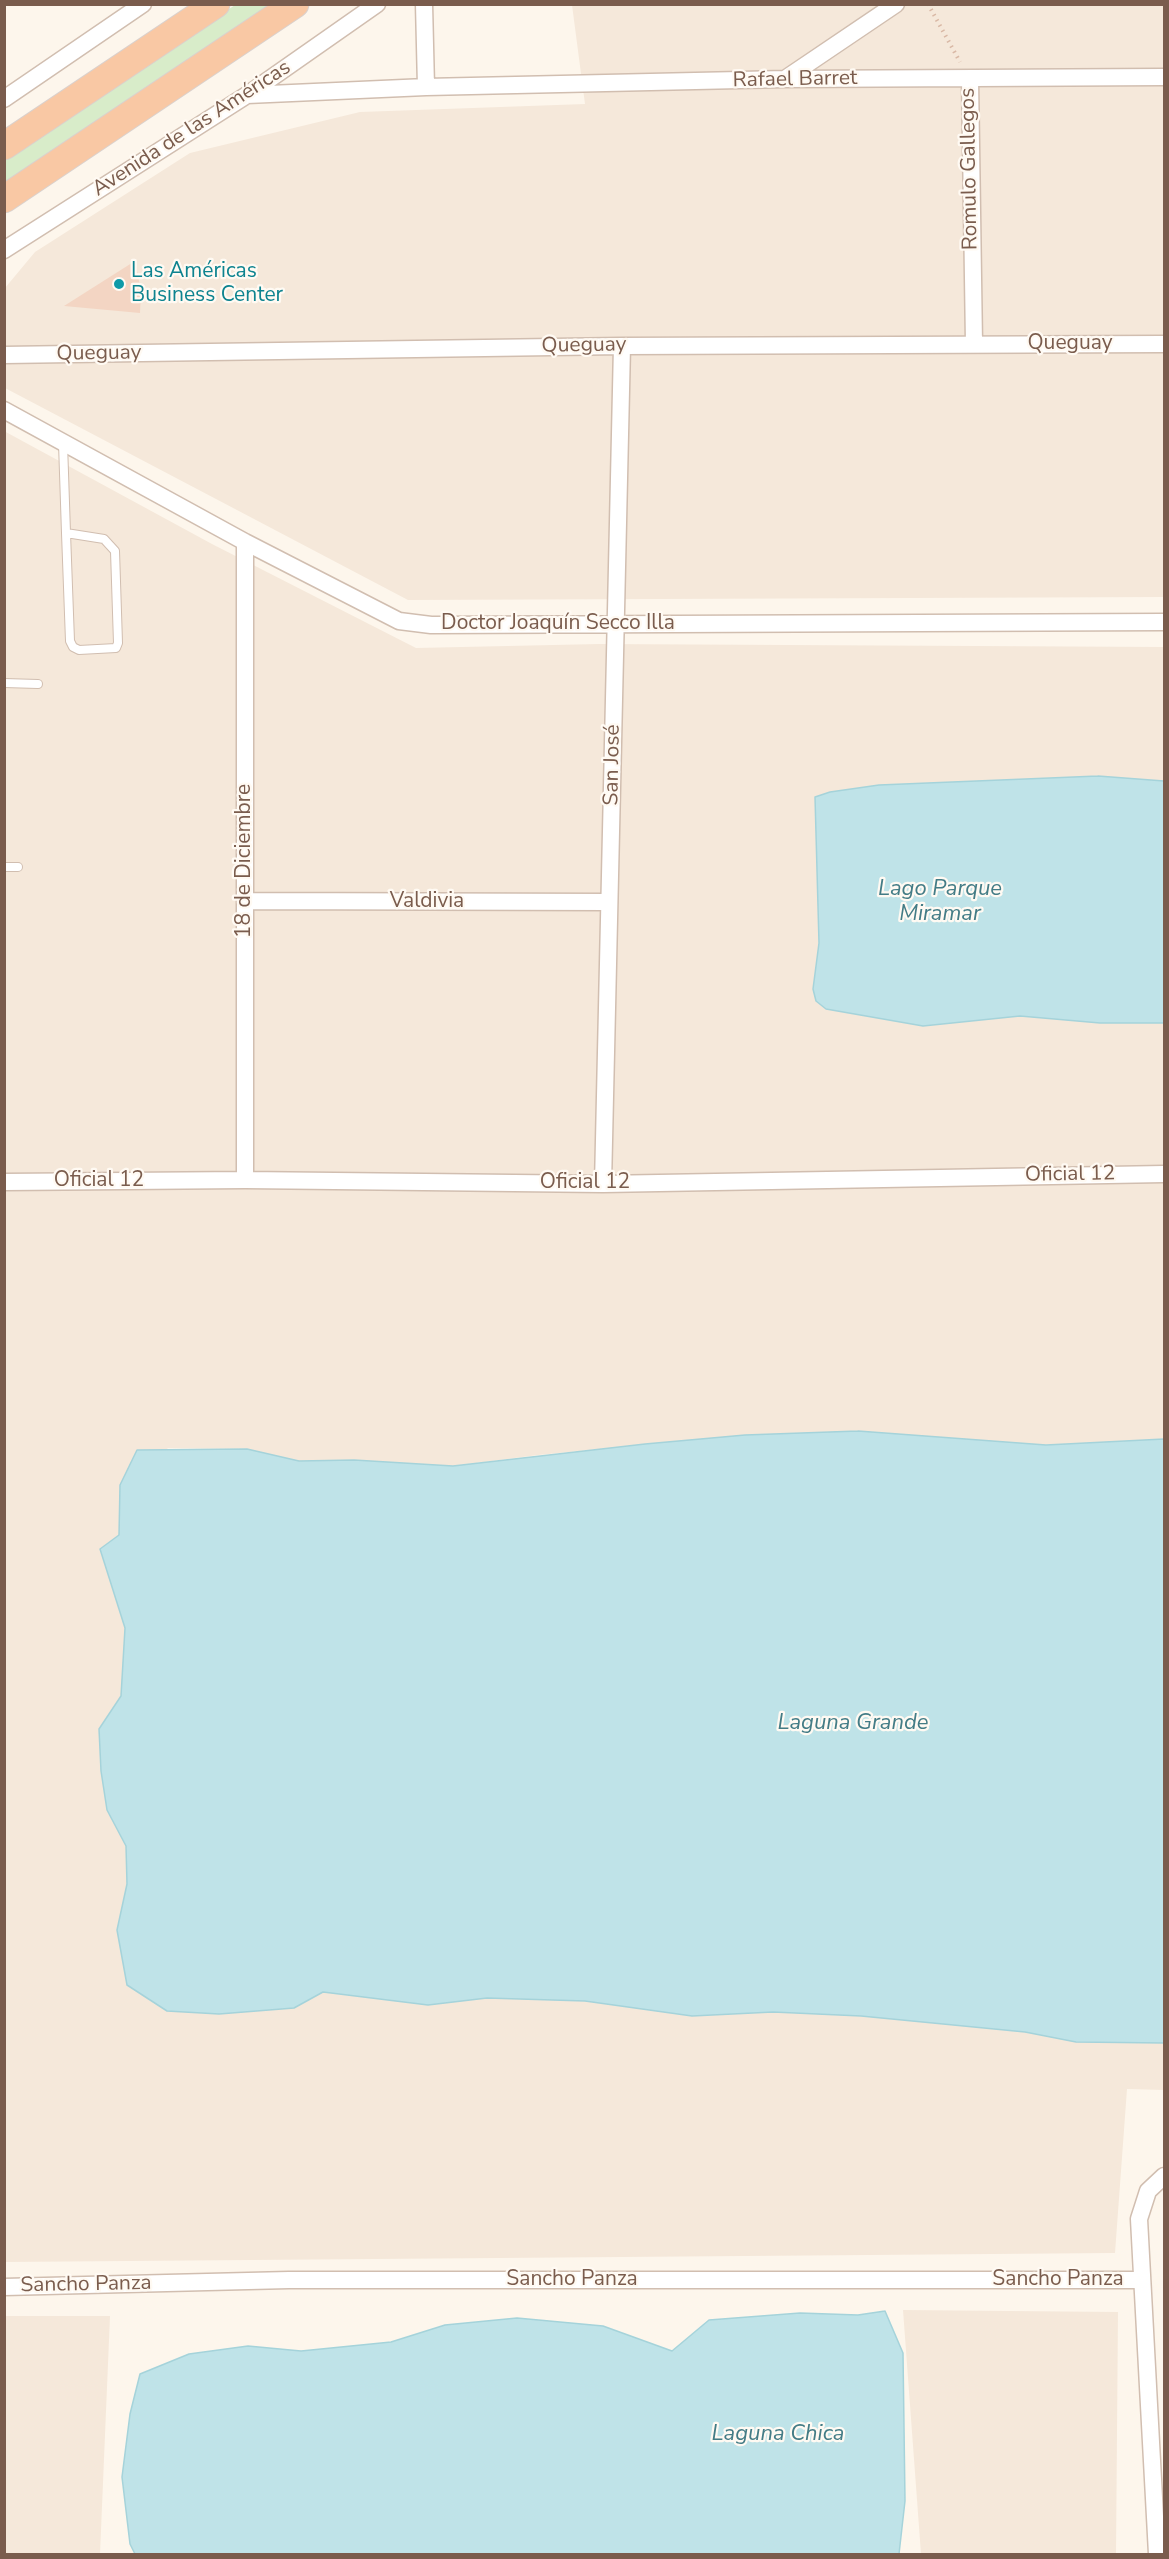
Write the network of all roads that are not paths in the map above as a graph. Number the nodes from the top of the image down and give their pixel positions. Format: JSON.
{"nodes":[{"id":1,"x":143,"y":4,"type":"edge"},
{"id":2,"x":216,"y":4,"type":"edge"},
{"id":3,"x":296,"y":4,"type":"edge"},
{"id":4,"x":377,"y":4,"type":"edge"},
{"id":5,"x":424,"y":4,"type":"edge"},
{"id":6,"x":896,"y":4,"type":"edge"},
{"id":7,"x":1164,"y":77,"type":"edge"},
{"id":8,"x":785,"y":79,"type":"junction"},
{"id":9,"x":970,"y":79,"type":"junction"},
{"id":10,"x":426,"y":87,"type":"junction"},
{"id":11,"x":248,"y":95,"type":"junction"},
{"id":12,"x":4,"y":99,"type":"edge"},
{"id":13,"x":4,"y":146,"type":"edge"},
{"id":14,"x":4,"y":199,"type":"edge"},
{"id":15,"x":4,"y":250,"type":"edge"},
{"id":16,"x":974,"y":344,"type":"junction"},
{"id":17,"x":1164,"y":344,"type":"edge"},
{"id":18,"x":622,"y":346,"type":"junction"},
{"id":19,"x":4,"y":356,"type":"edge"},
{"id":20,"x":4,"y":410,"type":"edge"},
{"id":21,"x":63,"y":443,"type":"junction"},
{"id":22,"x":66,"y":533,"type":"junction"},
{"id":23,"x":245,"y":542,"type":"junction"},
{"id":24,"x":1164,"y":622,"type":"edge"},
{"id":25,"x":616,"y":624,"type":"junction"},
{"id":26,"x":4,"y":683,"type":"edge"},
{"id":27,"x":38,"y":684,"type":"dead end"},
{"id":28,"x":4,"y":867,"type":"edge"},
{"id":29,"x":18,"y":867,"type":"dead end"},
{"id":30,"x":245,"y":901,"type":"junction"},
{"id":31,"x":609,"y":902,"type":"junction"},
{"id":32,"x":1164,"y":1174,"type":"edge"},
{"id":33,"x":245,"y":1180,"type":"junction"},
{"id":34,"x":4,"y":1182,"type":"edge"},
{"id":35,"x":603,"y":1184,"type":"junction"},
{"id":36,"x":1164,"y":2176,"type":"edge"},
{"id":37,"x":1140,"y":2280,"type":"junction"},
{"id":38,"x":4,"y":2287,"type":"edge"},
{"id":39,"x":1157,"y":2554,"type":"edge"}],
"edges":[{"from":1,"to":12,"type":"street"},
{"from":2,"to":13,"type":"highway"},
{"from":3,"to":14,"type":"highway"},
{"from":4,"to":11,"type":"street","name":"Avenida de las Américas"},
{"from":5,"to":10,"type":"street"},
{"from":6,"to":8,"type":"street"},
{"from":7,"to":9,"type":"street","name":"Rafael Barret"},
{"from":8,"to":9,"type":"street","name":"Rafael Barret"},
{"from":8,"to":10,"type":"street","name":"Rafael Barret"},
{"from":9,"to":16,"type":"street","name":"Romulo Gallegos"},
{"from":10,"to":11,"type":"street","name":"Rafael Barret"},
{"from":11,"to":15,"type":"street","name":"Avenida de las Américas"},
{"from":16,"to":17,"type":"street","name":"Queguay"},
{"from":16,"to":18,"type":"street","name":"Queguay"},
{"from":18,"to":19,"type":"street","name":"Queguay"},
{"from":18,"to":25,"type":"street","name":"San José"},
{"from":20,"to":21,"type":"street","name":"Doctor Joaquín Secco Illa"},
{"from":21,"to":22,"type":"lane"},
{"from":21,"to":23,"type":"street","name":"Doctor Joaquín Secco Illa"},
{"from":22,"to":22,"type":"lane"},
{"from":23,"to":25,"type":"street","name":"Doctor Joaquín Secco Illa"},
{"from":23,"to":30,"type":"street","name":"18 de Diciembre"},
{"from":24,"to":25,"type":"street","name":"Doctor Joaquín Secco Illa"},
{"from":25,"to":31,"type":"street","name":"San José"},
{"from":26,"to":27,"type":"lane"},
{"from":28,"to":29,"type":"lane"},
{"from":30,"to":31,"type":"street","name":"Valdivia"},
{"from":30,"to":33,"type":"street","name":"18 de Diciembre"},
{"from":31,"to":35,"type":"street","name":"San José"},
{"from":32,"to":35,"type":"street","name":"Oficial 12"},
{"from":33,"to":34,"type":"street","name":"Oficial 12"},
{"from":33,"to":35,"type":"street","name":"Oficial 12"},
{"from":36,"to":37,"type":"street"},
{"from":37,"to":38,"type":"street","name":"Sancho Panza"},
{"from":37,"to":39,"type":"street"}]}
